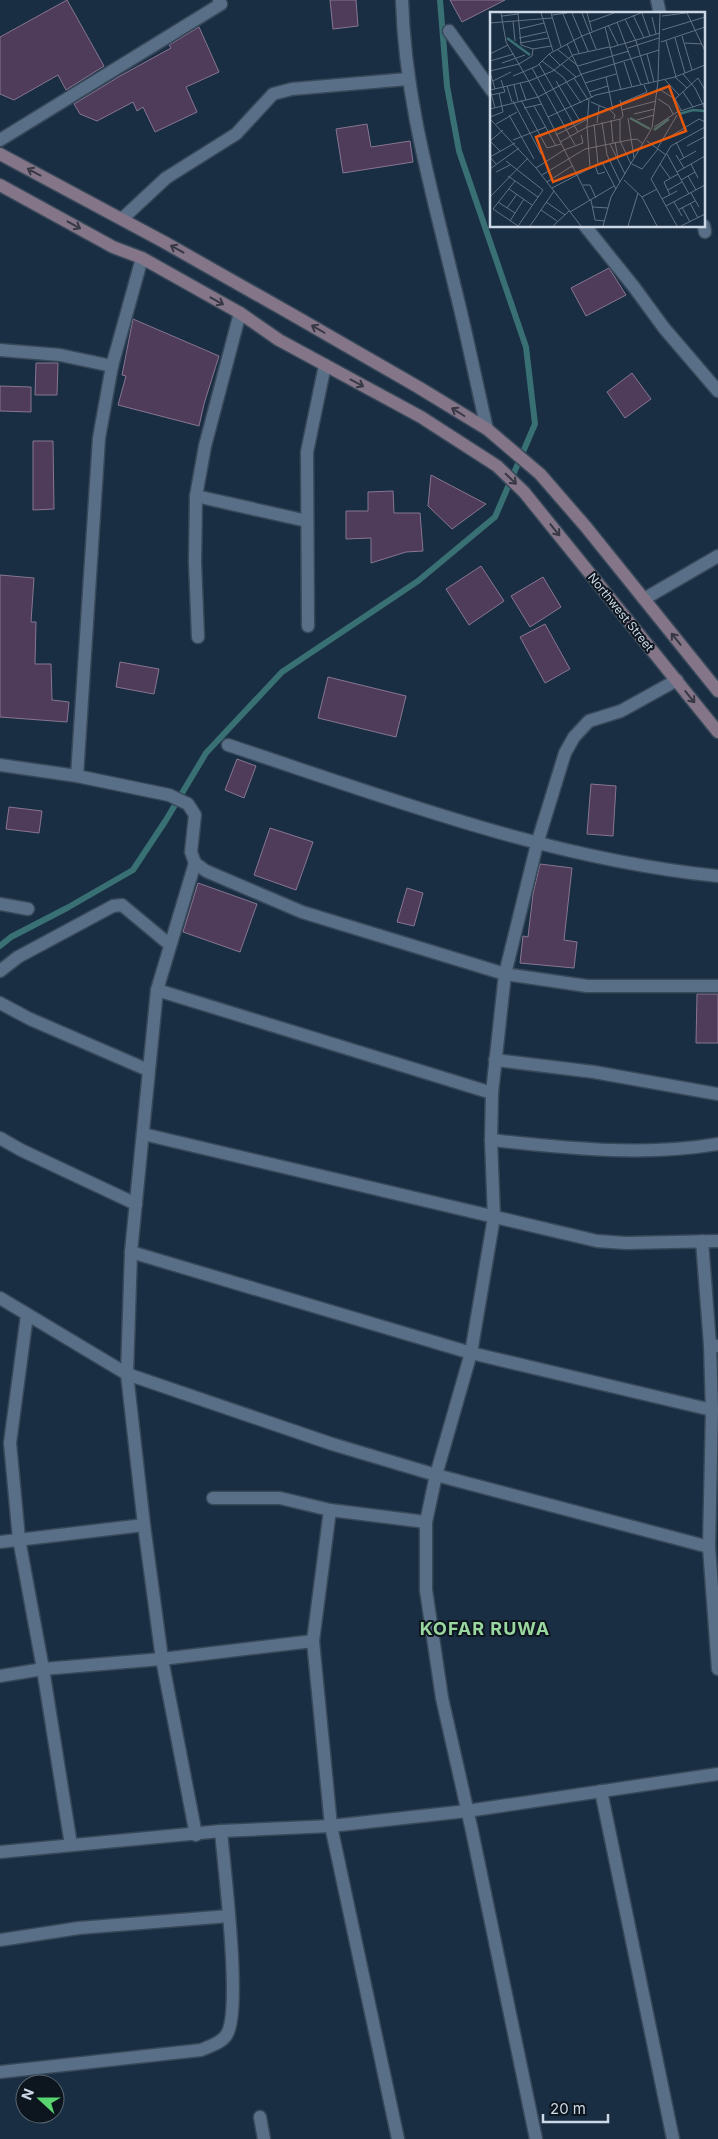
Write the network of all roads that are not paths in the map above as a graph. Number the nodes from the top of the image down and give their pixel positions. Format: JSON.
{"nodes":[{"id":1,"x":219,"y":0,"type":"edge"},
{"id":2,"x":402,"y":0,"type":"edge"},
{"id":3,"x":449,"y":31,"type":"dead end"},
{"id":4,"x":408,"y":78,"type":"junction"},
{"id":5,"x":490,"y":88,"type":"edge"},
{"id":6,"x":0,"y":140,"type":"edge"},
{"id":7,"x":0,"y":154,"type":"edge"},
{"id":8,"x":0,"y":185,"type":"edge"},
{"id":9,"x":122,"y":219,"type":"junction"},
{"id":10,"x":587,"y":228,"type":"edge"},
{"id":11,"x":142,"y":258,"type":"junction"},
{"id":12,"x":240,"y":313,"type":"junction"},
{"id":13,"x":0,"y":350,"type":"edge"},
{"id":14,"x":325,"y":365,"type":"junction"},
{"id":15,"x":112,"y":366,"type":"junction"},
{"id":16,"x":718,"y":390,"type":"edge"},
{"id":17,"x":487,"y":429,"type":"junction"},
{"id":18,"x":196,"y":496,"type":"junction"},
{"id":19,"x":307,"y":521,"type":"junction"},
{"id":20,"x":718,"y":556,"type":"edge"},
{"id":21,"x":644,"y":599,"type":"junction"},
{"id":22,"x":308,"y":626,"type":"dead end"},
{"id":23,"x":198,"y":637,"type":"dead end"},
{"id":24,"x":677,"y":680,"type":"junction"},
{"id":25,"x":718,"y":691,"type":"edge"},
{"id":26,"x":718,"y":732,"type":"edge"},
{"id":27,"x":228,"y":745,"type":"dead end"},
{"id":28,"x":0,"y":766,"type":"edge"},
{"id":29,"x":77,"y":776,"type":"junction"},
{"id":30,"x":537,"y":844,"type":"junction"},
{"id":31,"x":195,"y":863,"type":"junction"},
{"id":32,"x":718,"y":876,"type":"edge"},
{"id":33,"x":0,"y":904,"type":"edge"},
{"id":34,"x":28,"y":909,"type":"dead end"},
{"id":35,"x":170,"y":945,"type":"junction"},
{"id":36,"x":0,"y":970,"type":"edge"},
{"id":37,"x":505,"y":974,"type":"junction"},
{"id":38,"x":718,"y":986,"type":"edge"},
{"id":39,"x":156,"y":990,"type":"junction"},
{"id":40,"x":0,"y":1003,"type":"edge"},
{"id":41,"x":495,"y":1060,"type":"junction"},
{"id":42,"x":148,"y":1070,"type":"junction"},
{"id":43,"x":492,"y":1093,"type":"junction"},
{"id":44,"x":718,"y":1094,"type":"edge"},
{"id":45,"x":143,"y":1134,"type":"junction"},
{"id":46,"x":0,"y":1138,"type":"edge"},
{"id":47,"x":491,"y":1140,"type":"junction"},
{"id":48,"x":718,"y":1144,"type":"edge"},
{"id":49,"x":136,"y":1204,"type":"junction"},
{"id":50,"x":494,"y":1217,"type":"junction"},
{"id":51,"x":702,"y":1241,"type":"junction"},
{"id":52,"x":718,"y":1241,"type":"edge"},
{"id":53,"x":131,"y":1252,"type":"junction"},
{"id":54,"x":0,"y":1298,"type":"edge"},
{"id":55,"x":27,"y":1314,"type":"junction"},
{"id":56,"x":714,"y":1345,"type":"edge"},
{"id":57,"x":471,"y":1353,"type":"junction"},
{"id":58,"x":127,"y":1374,"type":"junction"},
{"id":59,"x":712,"y":1410,"type":"junction"},
{"id":60,"x":5,"y":1443,"type":"edge"},
{"id":61,"x":714,"y":1462,"type":"edge"},
{"id":62,"x":436,"y":1475,"type":"junction"},
{"id":63,"x":213,"y":1498,"type":"dead end"},
{"id":64,"x":330,"y":1510,"type":"junction"},
{"id":65,"x":426,"y":1522,"type":"junction"},
{"id":66,"x":144,"y":1525,"type":"junction"},
{"id":67,"x":19,"y":1539,"type":"junction"},
{"id":68,"x":0,"y":1542,"type":"edge"},
{"id":69,"x":709,"y":1547,"type":"junction"},
{"id":70,"x":313,"y":1641,"type":"junction"},
{"id":71,"x":162,"y":1659,"type":"junction"},
{"id":72,"x":718,"y":1669,"type":"edge"},
{"id":73,"x":43,"y":1670,"type":"junction"},
{"id":74,"x":0,"y":1676,"type":"edge"},
{"id":75,"x":718,"y":1774,"type":"edge"},
{"id":76,"x":601,"y":1791,"type":"junction"},
{"id":77,"x":467,"y":1811,"type":"junction"},
{"id":78,"x":331,"y":1826,"type":"junction"},
{"id":79,"x":220,"y":1832,"type":"junction"},
{"id":80,"x":196,"y":1835,"type":"junction"},
{"id":81,"x":71,"y":1845,"type":"junction"},
{"id":82,"x":0,"y":1852,"type":"edge"},
{"id":83,"x":229,"y":1916,"type":"junction"},
{"id":84,"x":0,"y":1940,"type":"edge"},
{"id":85,"x":0,"y":2072,"type":"edge"},
{"id":86,"x":260,"y":2117,"type":"dead end"},
{"id":87,"x":264,"y":2139,"type":"edge"},
{"id":88,"x":398,"y":2139,"type":"edge"},
{"id":89,"x":536,"y":2139,"type":"edge"},
{"id":90,"x":673,"y":2139,"type":"edge"}],
"edges":[{"from":1,"to":6,"type":"street"},
{"from":2,"to":4,"type":"street"},
{"from":3,"to":5,"type":"street"},
{"from":4,"to":9,"type":"street"},
{"from":4,"to":17,"type":"street"},
{"from":9,"to":7,"type":"main road","one_way":true},
{"from":8,"to":11,"type":"main road","name":"Northwest Street","one_way":true},
{"from":17,"to":9,"type":"main road","one_way":true},
{"from":10,"to":16,"type":"street"},
{"from":11,"to":12,"type":"main road","name":"Northwest Street","one_way":true},
{"from":11,"to":15,"type":"street"},
{"from":12,"to":14,"type":"main road","name":"Northwest Street"},
{"from":12,"to":18,"type":"street"},
{"from":13,"to":15,"type":"street"},
{"from":14,"to":19,"type":"street"},
{"from":14,"to":24,"type":"main road","name":"Northwest Street","one_way":true},
{"from":15,"to":29,"type":"street"},
{"from":17,"to":21,"type":"main road"},
{"from":18,"to":19,"type":"street"},
{"from":18,"to":23,"type":"street"},
{"from":19,"to":22,"type":"street"},
{"from":20,"to":21,"type":"street"},
{"from":25,"to":21,"type":"main road","one_way":true},
{"from":24,"to":26,"type":"main road","name":"Northwest Street","one_way":true},
{"from":24,"to":30,"type":"street"},
{"from":27,"to":30,"type":"street"},
{"from":28,"to":29,"type":"street"},
{"from":29,"to":31,"type":"street"},
{"from":30,"to":32,"type":"street"},
{"from":30,"to":37,"type":"street"},
{"from":31,"to":35,"type":"street"},
{"from":31,"to":37,"type":"street"},
{"from":33,"to":34,"type":"street"},
{"from":35,"to":36,"type":"street"},
{"from":35,"to":39,"type":"street"},
{"from":37,"to":38,"type":"street"},
{"from":37,"to":41,"type":"street"},
{"from":39,"to":42,"type":"street"},
{"from":39,"to":43,"type":"street"},
{"from":40,"to":42,"type":"street"},
{"from":41,"to":43,"type":"street"},
{"from":41,"to":44,"type":"street"},
{"from":42,"to":45,"type":"street"},
{"from":43,"to":47,"type":"street"},
{"from":45,"to":49,"type":"street"},
{"from":45,"to":50,"type":"street"},
{"from":46,"to":49,"type":"street"},
{"from":47,"to":48,"type":"street"},
{"from":47,"to":50,"type":"street"},
{"from":49,"to":53,"type":"street"},
{"from":50,"to":51,"type":"street"},
{"from":50,"to":57,"type":"street"},
{"from":51,"to":52,"type":"street"},
{"from":51,"to":56,"type":"street"},
{"from":53,"to":57,"type":"street"},
{"from":53,"to":58,"type":"street"},
{"from":54,"to":55,"type":"street"},
{"from":55,"to":58,"type":"street"},
{"from":55,"to":60,"type":"street"},
{"from":56,"to":59,"type":"street"},
{"from":57,"to":59,"type":"street"},
{"from":57,"to":62,"type":"street"},
{"from":58,"to":62,"type":"street"},
{"from":58,"to":66,"type":"street"},
{"from":59,"to":61,"type":"street"},
{"from":60,"to":67,"type":"street"},
{"from":61,"to":69,"type":"street"},
{"from":62,"to":65,"type":"street"},
{"from":62,"to":69,"type":"street"},
{"from":63,"to":64,"type":"street"},
{"from":64,"to":65,"type":"street"},
{"from":64,"to":70,"type":"street"},
{"from":65,"to":77,"type":"street"},
{"from":66,"to":67,"type":"street"},
{"from":66,"to":71,"type":"street"},
{"from":67,"to":68,"type":"street"},
{"from":67,"to":73,"type":"street"},
{"from":69,"to":72,"type":"street"},
{"from":70,"to":71,"type":"street"},
{"from":70,"to":78,"type":"street"},
{"from":71,"to":73,"type":"street"},
{"from":71,"to":80,"type":"street"},
{"from":73,"to":74,"type":"street"},
{"from":73,"to":81,"type":"street"},
{"from":75,"to":76,"type":"street"},
{"from":76,"to":77,"type":"street"},
{"from":76,"to":90,"type":"street"},
{"from":77,"to":78,"type":"street"},
{"from":77,"to":89,"type":"street"},
{"from":78,"to":79,"type":"street"},
{"from":78,"to":88,"type":"street"},
{"from":79,"to":80,"type":"street"},
{"from":79,"to":83,"type":"street"},
{"from":80,"to":81,"type":"street"},
{"from":81,"to":82,"type":"street"},
{"from":83,"to":84,"type":"street"},
{"from":83,"to":85,"type":"street"},
{"from":86,"to":87,"type":"street"}]}
